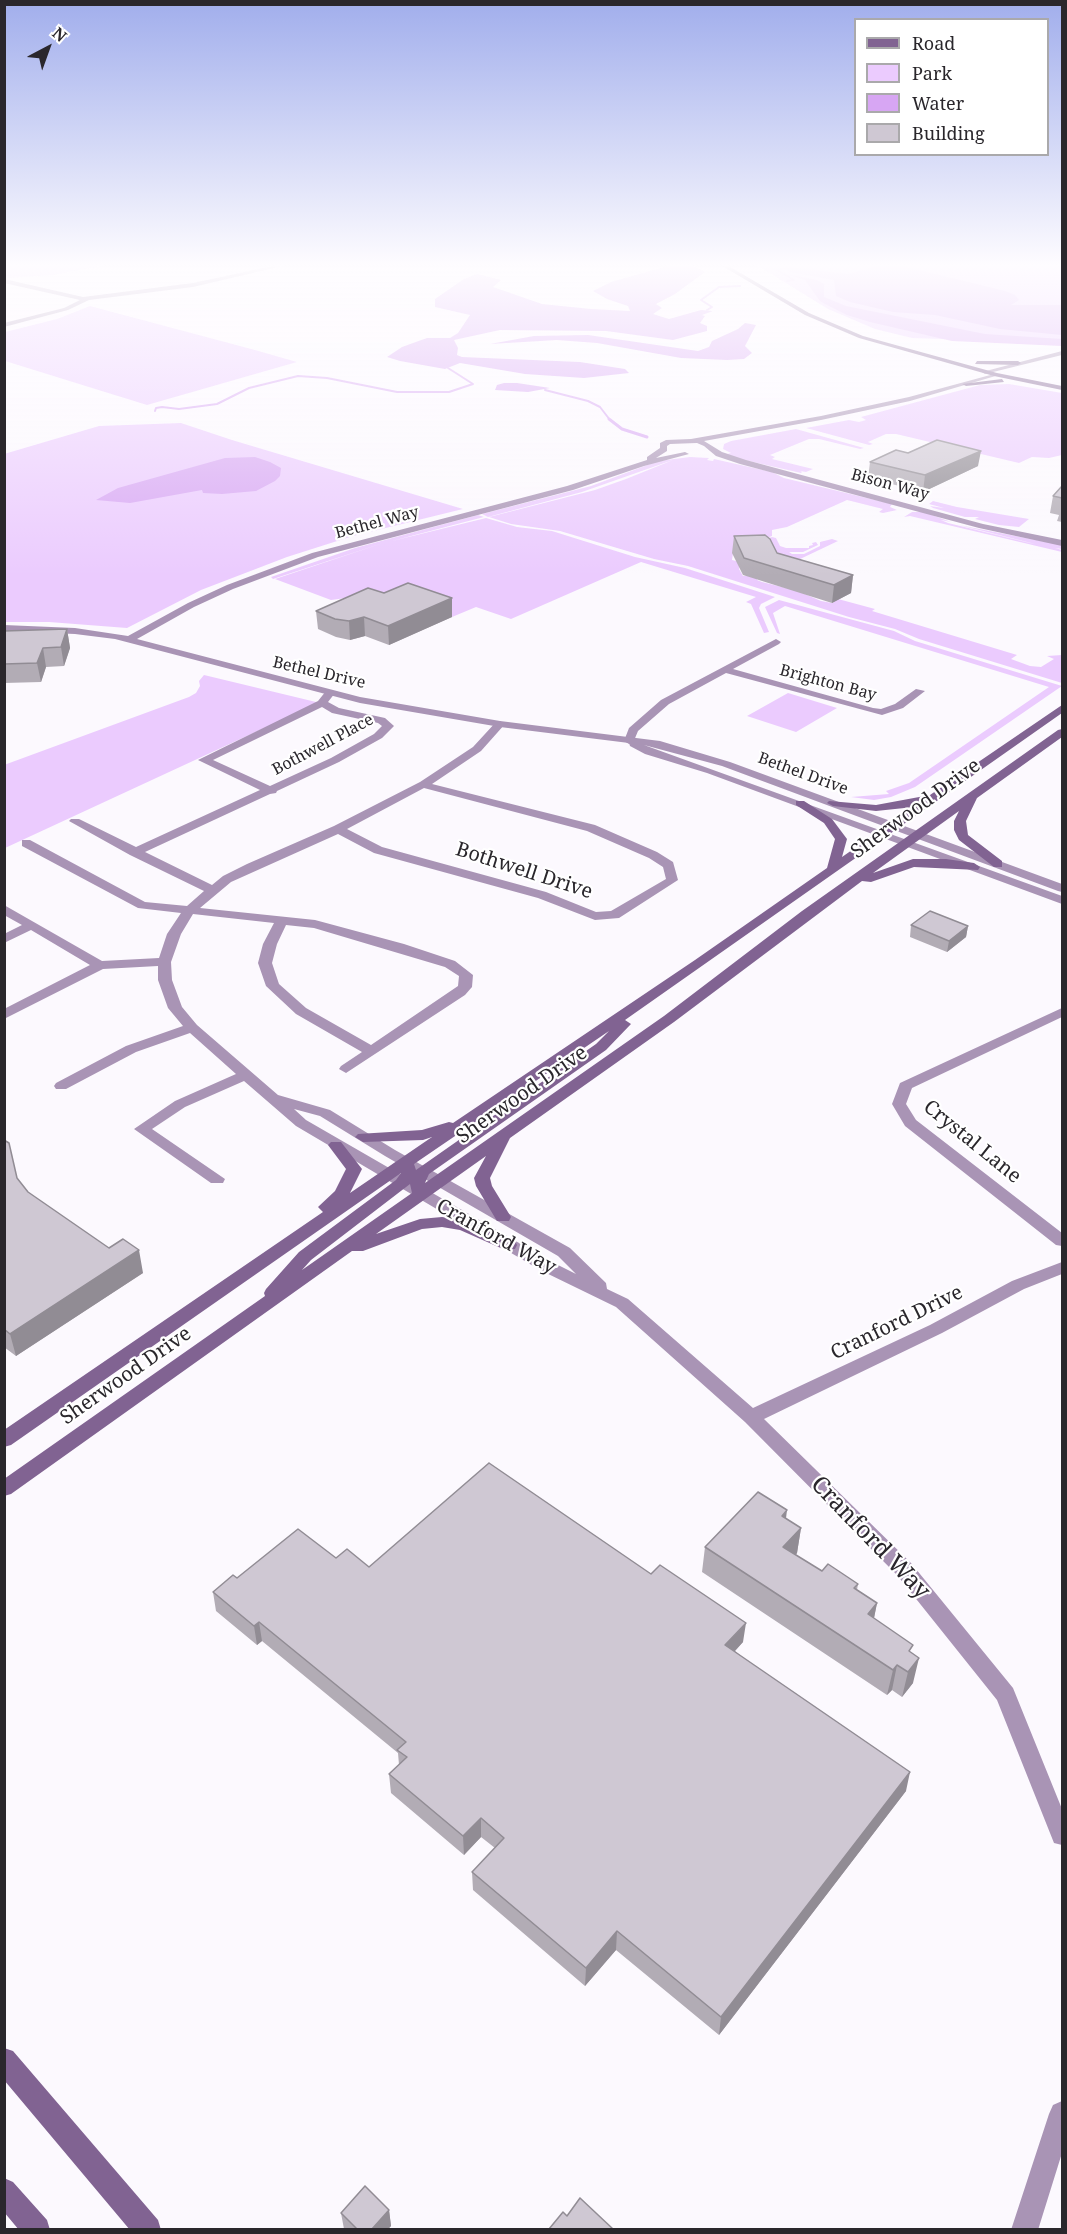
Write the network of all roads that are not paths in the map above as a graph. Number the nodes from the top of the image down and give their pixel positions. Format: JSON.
{"nodes":[{"id":1,"x":954,"y":368,"type":"edge"},
{"id":2,"x":971,"y":368,"type":"edge"},
{"id":3,"x":984,"y":368,"type":"edge"},
{"id":4,"x":1005,"y":368,"type":"edge"},
{"id":5,"x":1032,"y":368,"type":"edge"},
{"id":6,"x":1028,"y":370,"type":"junction"},
{"id":7,"x":985,"y":372,"type":"junction"},
{"id":8,"x":996,"y":372,"type":"junction"},
{"id":9,"x":1006,"y":372,"type":"junction"},
{"id":10,"x":965,"y":381,"type":"junction"},
{"id":11,"x":1041,"y":381,"type":"junction"},
{"id":12,"x":1062,"y":383,"type":"edge"},
{"id":13,"x":1062,"y":388,"type":"edge"},
{"id":14,"x":728,"y":435,"type":"junction"},
{"id":15,"x":691,"y":440,"type":"junction"},
{"id":16,"x":664,"y":449,"type":"junction"},
{"id":17,"x":706,"y":451,"type":"junction"},
{"id":18,"x":642,"y":464,"type":"junction"},
{"id":19,"x":1029,"y":535,"type":"junction"},
{"id":20,"x":1062,"y":538,"type":"edge"},
{"id":21,"x":1062,"y":543,"type":"edge"},
{"id":22,"x":4,"y":628,"type":"edge"},
{"id":23,"x":130,"y":639,"type":"junction"},
{"id":24,"x":776,"y":642,"type":"dead end"},
{"id":25,"x":725,"y":670,"type":"junction"},
{"id":26,"x":920,"y":691,"type":"dead end"},
{"id":27,"x":330,"y":693,"type":"junction"},
{"id":28,"x":322,"y":703,"type":"junction"},
{"id":29,"x":1062,"y":708,"type":"edge"},
{"id":30,"x":500,"y":724,"type":"junction"},
{"id":31,"x":1062,"y":732,"type":"edge"},
{"id":32,"x":629,"y":741,"type":"junction"},
{"id":33,"x":424,"y":784,"type":"junction"},
{"id":34,"x":272,"y":791,"type":"junction"},
{"id":35,"x":943,"y":792,"type":"junction"},
{"id":36,"x":971,"y":798,"type":"junction"},
{"id":37,"x":800,"y":803,"type":"junction"},
{"id":38,"x":833,"y":803,"type":"junction"},
{"id":39,"x":75,"y":821,"type":"dead end"},
{"id":40,"x":894,"y":825,"type":"junction"},
{"id":41,"x":338,"y":830,"type":"junction"},
{"id":42,"x":883,"y":834,"type":"junction"},
{"id":43,"x":919,"y":834,"type":"junction"},
{"id":44,"x":907,"y":842,"type":"junction"},
{"id":45,"x":26,"y":843,"type":"dead end"},
{"id":46,"x":134,"y":852,"type":"junction"},
{"id":47,"x":998,"y":864,"type":"junction"},
{"id":48,"x":974,"y":867,"type":"junction"},
{"id":49,"x":833,"y":869,"type":"junction"},
{"id":50,"x":848,"y":886,"type":"junction"},
{"id":51,"x":1062,"y":888,"type":"edge"},
{"id":52,"x":212,"y":890,"type":"junction"},
{"id":53,"x":1062,"y":900,"type":"edge"},
{"id":54,"x":4,"y":909,"type":"edge"},
{"id":55,"x":189,"y":912,"type":"junction"},
{"id":56,"x":282,"y":920,"type":"junction"},
{"id":57,"x":33,"y":925,"type":"junction"},
{"id":58,"x":4,"y":939,"type":"edge"},
{"id":59,"x":164,"y":962,"type":"junction"},
{"id":60,"x":100,"y":965,"type":"junction"},
{"id":61,"x":652,"y":996,"type":"junction"},
{"id":62,"x":1062,"y":1012,"type":"edge"},
{"id":63,"x":4,"y":1015,"type":"edge"},
{"id":64,"x":192,"y":1028,"type":"junction"},
{"id":65,"x":371,"y":1051,"type":"junction"},
{"id":66,"x":346,"y":1069,"type":"dead end"},
{"id":67,"x":245,"y":1075,"type":"junction"},
{"id":68,"x":62,"y":1086,"type":"dead end"},
{"id":69,"x":270,"y":1097,"type":"junction"},
{"id":70,"x":504,"y":1097,"type":"junction"},
{"id":71,"x":505,"y":1133,"type":"junction"},
{"id":72,"x":363,"y":1137,"type":"junction"},
{"id":73,"x":336,"y":1145,"type":"junction"},
{"id":74,"x":406,"y":1162,"type":"junction"},
{"id":75,"x":423,"y":1171,"type":"junction"},
{"id":76,"x":387,"y":1175,"type":"junction"},
{"id":77,"x":217,"y":1179,"type":"dead end"},
{"id":78,"x":441,"y":1181,"type":"junction"},
{"id":79,"x":402,"y":1184,"type":"junction"},
{"id":80,"x":420,"y":1195,"type":"junction"},
{"id":81,"x":503,"y":1217,"type":"junction"},
{"id":82,"x":320,"y":1222,"type":"junction"},
{"id":83,"x":1062,"y":1240,"type":"edge"},
{"id":84,"x":509,"y":1245,"type":"junction"},
{"id":85,"x":332,"y":1257,"type":"junction"},
{"id":86,"x":1062,"y":1268,"type":"edge"},
{"id":87,"x":608,"y":1295,"type":"junction"},
{"id":88,"x":255,"y":1312,"type":"junction"},
{"id":89,"x":44,"y":1413,"type":"junction"},
{"id":90,"x":752,"y":1417,"type":"junction"},
{"id":91,"x":4,"y":1440,"type":"edge"},
{"id":92,"x":4,"y":1449,"type":"edge"},
{"id":93,"x":4,"y":1489,"type":"edge"},
{"id":94,"x":1062,"y":1835,"type":"edge"},
{"id":95,"x":4,"y":2060,"type":"edge"},
{"id":96,"x":1062,"y":2114,"type":"edge"},
{"id":97,"x":4,"y":2191,"type":"edge"},
{"id":98,"x":37,"y":2229,"type":"edge"},
{"id":99,"x":148,"y":2229,"type":"edge"},
{"id":100,"x":1024,"y":2229,"type":"edge"}],
"edges":[{"from":1,"to":10,"type":"main road"},
{"from":2,"to":7,"type":"main road"},
{"from":3,"to":8,"type":"main road"},
{"from":4,"to":8,"type":"street"},
{"from":5,"to":6,"type":"street"},
{"from":6,"to":9,"type":"street"},
{"from":6,"to":11,"type":"main road"},
{"from":7,"to":8,"type":"main road"},
{"from":7,"to":10,"type":"street"},
{"from":8,"to":9,"type":"street"},
{"from":8,"to":10,"type":"street"},
{"from":8,"to":11,"type":"main road"},
{"from":9,"to":11,"type":"main road"},
{"from":10,"to":11,"type":"main road"},
{"from":10,"to":14,"type":"street","name":"Bethel Way"},
{"from":11,"to":12,"type":"main road"},
{"from":11,"to":13,"type":"main road"},
{"from":14,"to":15,"type":"street","name":"Bethel Way"},
{"from":14,"to":17,"type":"street"},
{"from":15,"to":16,"type":"street","name":"Bethel Way"},
{"from":15,"to":17,"type":"street","name":"Bison Way"},
{"from":16,"to":18,"type":"street","name":"Bethel Way"},
{"from":16,"to":18,"type":"street","name":"Bethel Way"},
{"from":17,"to":19,"type":"street","name":"Bison Way"},
{"from":18,"to":23,"type":"street","name":"Bethel Way"},
{"from":19,"to":20,"type":"street","name":"Bison Way"},
{"from":19,"to":21,"type":"street","name":"Bison Way"},
{"from":22,"to":23,"type":"street","name":"Bethel Drive"},
{"from":23,"to":27,"type":"street","name":"Bethel Drive"},
{"from":24,"to":25,"type":"street","name":"Brighton Bay"},
{"from":25,"to":26,"type":"street","name":"Brighton Bay"},
{"from":25,"to":32,"type":"street","name":"Brighton Bay"},
{"from":27,"to":28,"type":"street","name":"Bothwell Place"},
{"from":27,"to":30,"type":"street","name":"Bethel Drive"},
{"from":28,"to":34,"type":"street","name":"Bothwell Place"},
{"from":28,"to":34,"type":"street","name":"Bothwell Place"},
{"from":29,"to":35,"type":"main road","name":"Sherwood Drive"},
{"from":30,"to":32,"type":"street","name":"Bethel Drive"},
{"from":30,"to":33,"type":"street"},
{"from":31,"to":36,"type":"main road","name":"Sherwood Drive"},
{"from":32,"to":37,"type":"street","name":"Bethel Drive"},
{"from":32,"to":38,"type":"street","name":"Bethel Drive"},
{"from":33,"to":41,"type":"street"},
{"from":33,"to":41,"type":"street","name":"Bothwell Drive"},
{"from":34,"to":46,"type":"street","name":"Bothwell Place"},
{"from":35,"to":38,"type":"main road"},
{"from":35,"to":40,"type":"main road","name":"Sherwood Drive"},
{"from":36,"to":43,"type":"main road","name":"Sherwood Drive"},
{"from":36,"to":47,"type":"main road"},
{"from":37,"to":42,"type":"street","name":"Bethel Drive"},
{"from":37,"to":49,"type":"main road"},
{"from":38,"to":40,"type":"street","name":"Bethel Drive"},
{"from":39,"to":46,"type":"street"},
{"from":40,"to":42,"type":"main road","name":"Sherwood Drive"},
{"from":40,"to":43,"type":"street","name":"Bethel Drive"},
{"from":41,"to":52,"type":"street"},
{"from":42,"to":44,"type":"street","name":"Bethel Drive"},
{"from":42,"to":49,"type":"main road","name":"Sherwood Drive"},
{"from":43,"to":44,"type":"main road","name":"Sherwood Drive"},
{"from":43,"to":47,"type":"street","name":"Bethel Drive"},
{"from":44,"to":48,"type":"street","name":"Bethel Drive"},
{"from":44,"to":50,"type":"main road","name":"Sherwood Drive"},
{"from":45,"to":55,"type":"street"},
{"from":46,"to":52,"type":"street"},
{"from":47,"to":51,"type":"street","name":"Bethel Drive"},
{"from":48,"to":50,"type":"main road"},
{"from":48,"to":53,"type":"street","name":"Bethel Drive"},
{"from":49,"to":61,"type":"main road","name":"Sherwood Drive"},
{"from":50,"to":71,"type":"main road","name":"Sherwood Drive"},
{"from":52,"to":55,"type":"street"},
{"from":54,"to":57,"type":"street"},
{"from":55,"to":56,"type":"street"},
{"from":55,"to":59,"type":"street"},
{"from":56,"to":65,"type":"street"},
{"from":56,"to":65,"type":"street"},
{"from":57,"to":58,"type":"street"},
{"from":57,"to":60,"type":"street"},
{"from":59,"to":60,"type":"street"},
{"from":59,"to":64,"type":"street"},
{"from":60,"to":63,"type":"street"},
{"from":61,"to":70,"type":"main road","name":"Sherwood Drive"},
{"from":61,"to":75,"type":"main road"},
{"from":62,"to":83,"type":"street","name":"Crystal Lane"},
{"from":64,"to":67,"type":"street"},
{"from":64,"to":68,"type":"street"},
{"from":65,"to":66,"type":"street"},
{"from":67,"to":69,"type":"street"},
{"from":67,"to":77,"type":"street"},
{"from":69,"to":72,"type":"street"},
{"from":69,"to":73,"type":"street"},
{"from":70,"to":72,"type":"main road"},
{"from":70,"to":74,"type":"main road","name":"Sherwood Drive"},
{"from":71,"to":78,"type":"main road","name":"Sherwood Drive"},
{"from":71,"to":81,"type":"main road"},
{"from":72,"to":74,"type":"street"},
{"from":73,"to":76,"type":"street"},
{"from":73,"to":82,"type":"main road"},
{"from":74,"to":75,"type":"street","name":"Cranford Way"},
{"from":74,"to":76,"type":"main road","name":"Sherwood Drive"},
{"from":74,"to":79,"type":"main road"},
{"from":75,"to":78,"type":"street","name":"Cranford Way"},
{"from":75,"to":80,"type":"main road"},
{"from":76,"to":79,"type":"street","name":"Cranford Way"},
{"from":76,"to":82,"type":"main road","name":"Sherwood Drive"},
{"from":78,"to":80,"type":"main road","name":"Sherwood Drive"},
{"from":78,"to":81,"type":"street","name":"Cranford Way"},
{"from":79,"to":80,"type":"street","name":"Cranford Way"},
{"from":79,"to":88,"type":"main road"},
{"from":80,"to":84,"type":"street","name":"Cranford Way"},
{"from":80,"to":85,"type":"main road","name":"Sherwood Drive"},
{"from":81,"to":87,"type":"street","name":"Cranford Way"},
{"from":82,"to":89,"type":"main road","name":"Sherwood Drive"},
{"from":84,"to":85,"type":"main road"},
{"from":84,"to":87,"type":"street","name":"Cranford Way"},
{"from":85,"to":88,"type":"main road","name":"Sherwood Drive"},
{"from":86,"to":90,"type":"street","name":"Cranford Drive"},
{"from":87,"to":90,"type":"street","name":"Cranford Way"},
{"from":88,"to":93,"type":"main road","name":"Sherwood Drive"},
{"from":89,"to":91,"type":"main road","name":"Sherwood Drive"},
{"from":89,"to":92,"type":"main road"},
{"from":90,"to":94,"type":"street","name":"Cranford Way"},
{"from":95,"to":99,"type":"main road"},
{"from":96,"to":100,"type":"street"},
{"from":97,"to":98,"type":"main road"}]}
